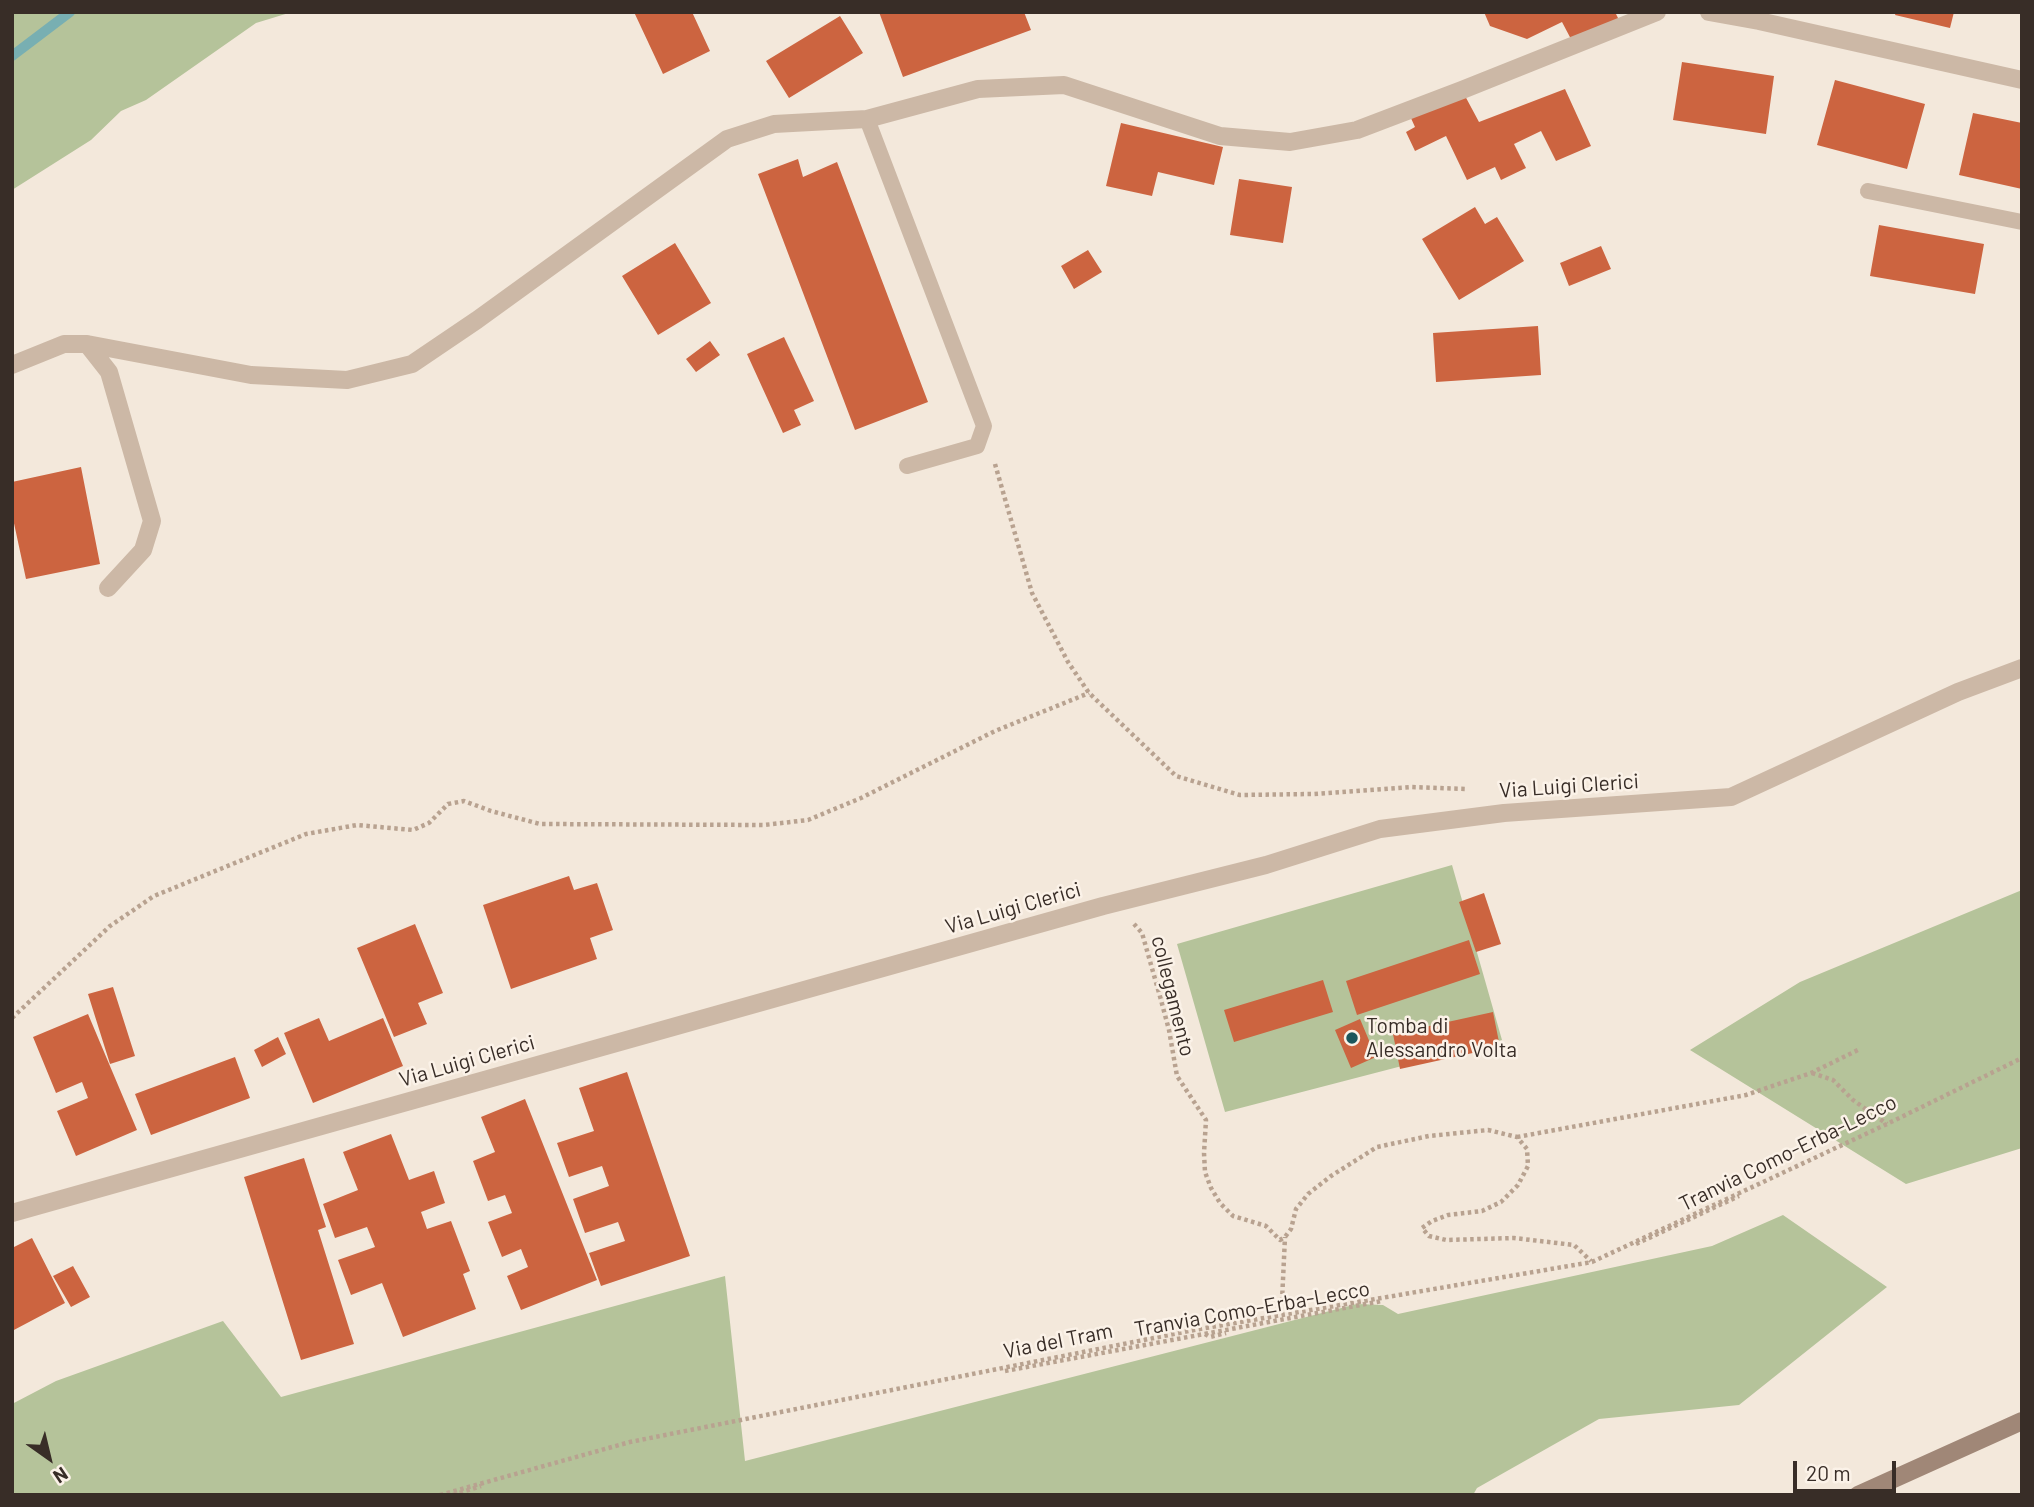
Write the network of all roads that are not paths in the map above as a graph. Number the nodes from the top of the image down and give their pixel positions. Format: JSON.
{"nodes":[{"id":1,"x":1657,"y":12,"type":"edge"},
{"id":2,"x":1709,"y":12,"type":"edge"},
{"id":3,"x":2022,"y":80,"type":"edge"},
{"id":4,"x":867,"y":119,"type":"junction"},
{"id":5,"x":1868,"y":191,"type":"dead end"},
{"id":6,"x":2022,"y":222,"type":"edge"},
{"id":7,"x":87,"y":344,"type":"junction"},
{"id":8,"x":12,"y":365,"type":"edge"},
{"id":9,"x":907,"y":466,"type":"dead end"},
{"id":10,"x":108,"y":588,"type":"dead end"},
{"id":11,"x":2022,"y":668,"type":"edge"},
{"id":12,"x":12,"y":1213,"type":"edge"},
{"id":13,"x":2022,"y":1421,"type":"edge"},
{"id":14,"x":1857,"y":1495,"type":"edge"}],
"edges":[{"from":1,"to":4,"type":"street"},
{"from":2,"to":3,"type":"street"},
{"from":4,"to":7,"type":"street"},
{"from":4,"to":9,"type":"lane"},
{"from":5,"to":6,"type":"lane"},
{"from":7,"to":8,"type":"street"},
{"from":7,"to":10,"type":"street"},
{"from":11,"to":12,"type":"street","name":"Via Luigi Clerici"},
{"from":13,"to":14,"type":"street"}]}
